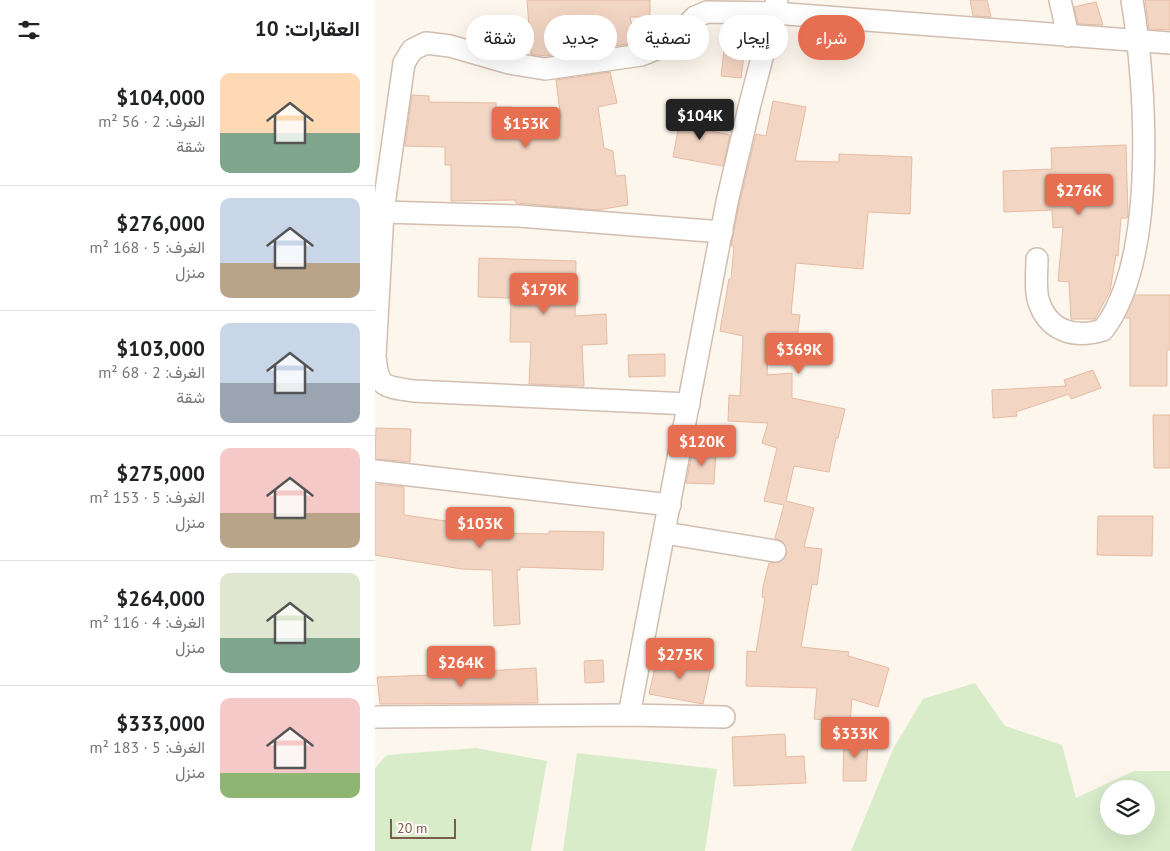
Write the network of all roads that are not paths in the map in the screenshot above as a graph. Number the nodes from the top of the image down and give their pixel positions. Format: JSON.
{"nodes":[{"id":1,"x":1060,"y":0,"type":"edge"},
{"id":2,"x":1131,"y":0,"type":"edge"},
{"id":3,"x":776,"y":7,"type":"edge"},
{"id":4,"x":1068,"y":36,"type":"junction"},
{"id":5,"x":1139,"y":41,"type":"junction"},
{"id":6,"x":1170,"y":43,"type":"edge"},
{"id":7,"x":383,"y":212,"type":"junction"},
{"id":8,"x":722,"y":232,"type":"junction"},
{"id":9,"x":1037,"y":259,"type":"dead end"},
{"id":10,"x":689,"y":404,"type":"junction"},
{"id":11,"x":375,"y":471,"type":"edge"},
{"id":12,"x":670,"y":505,"type":"junction"},
{"id":13,"x":665,"y":533,"type":"junction"},
{"id":14,"x":775,"y":551,"type":"dead end"},
{"id":15,"x":629,"y":715,"type":"junction"},
{"id":16,"x":375,"y":717,"type":"edge"},
{"id":17,"x":725,"y":717,"type":"dead end"}],
"edges":[{"from":1,"to":4,"type":"street"},
{"from":2,"to":5,"type":"street"},
{"from":3,"to":4,"type":"street"},
{"from":3,"to":7,"type":"street"},
{"from":3,"to":8,"type":"street"},
{"from":4,"to":5,"type":"street"},
{"from":5,"to":6,"type":"street"},
{"from":5,"to":9,"type":"street"},
{"from":7,"to":8,"type":"street"},
{"from":7,"to":10,"type":"street"},
{"from":8,"to":10,"type":"street"},
{"from":10,"to":12,"type":"street"},
{"from":11,"to":12,"type":"street"},
{"from":12,"to":13,"type":"street"},
{"from":13,"to":14,"type":"street"},
{"from":13,"to":15,"type":"street"},
{"from":15,"to":16,"type":"street"},
{"from":15,"to":17,"type":"street"}]}
